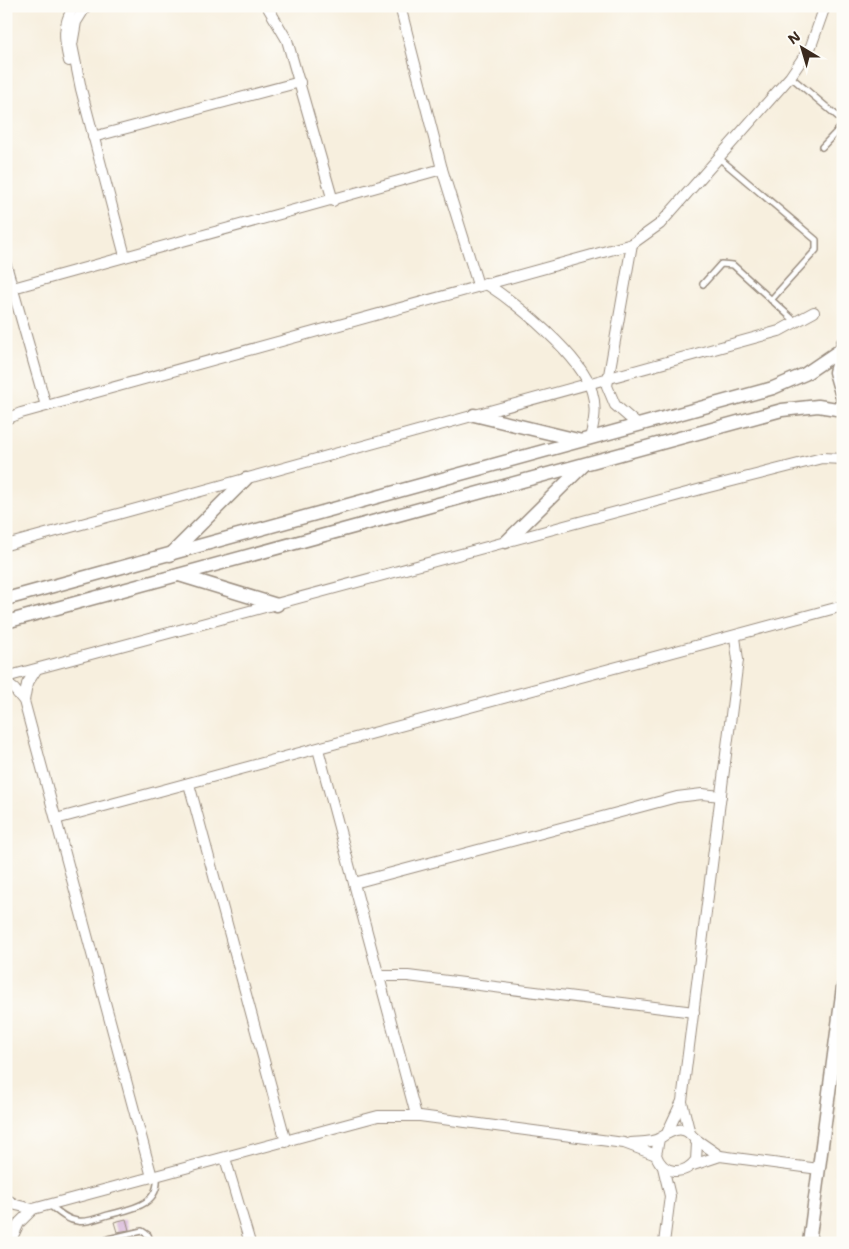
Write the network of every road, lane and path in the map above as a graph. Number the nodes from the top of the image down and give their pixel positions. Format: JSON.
{"nodes":[{"id":1,"x":74,"y":6,"type":"edge"},
{"id":2,"x":86,"y":6,"type":"edge"},
{"id":3,"x":267,"y":6,"type":"edge"},
{"id":4,"x":400,"y":6,"type":"edge"},
{"id":5,"x":824,"y":6,"type":"edge"},
{"id":6,"x":790,"y":76,"type":"junction"},
{"id":7,"x":300,"y":82,"type":"junction"},
{"id":8,"x":80,"y":90,"type":"junction"},
{"id":9,"x":843,"y":123,"type":"edge"},
{"id":10,"x":93,"y":137,"type":"junction"},
{"id":11,"x":822,"y":147,"type":"dead end"},
{"id":12,"x":718,"y":158,"type":"junction"},
{"id":13,"x":442,"y":169,"type":"junction"},
{"id":14,"x":333,"y":201,"type":"junction"},
{"id":15,"x":632,"y":244,"type":"junction"},
{"id":16,"x":125,"y":256,"type":"junction"},
{"id":17,"x":6,"y":265,"type":"edge"},
{"id":18,"x":481,"y":284,"type":"junction"},
{"id":19,"x":702,"y":284,"type":"dead end"},
{"id":20,"x":12,"y":288,"type":"junction"},
{"id":21,"x":771,"y":300,"type":"junction"},
{"id":22,"x":814,"y":312,"type":"dead end"},
{"id":23,"x":797,"y":323,"type":"junction"},
{"id":24,"x":841,"y":347,"type":"edge"},
{"id":25,"x":608,"y":378,"type":"junction"},
{"id":26,"x":589,"y":384,"type":"junction"},
{"id":27,"x":843,"y":400,"type":"edge"},
{"id":28,"x":46,"y":406,"type":"junction"},
{"id":29,"x":843,"y":410,"type":"edge"},
{"id":30,"x":6,"y":413,"type":"edge"},
{"id":31,"x":21,"y":413,"type":"junction"},
{"id":32,"x":474,"y":415,"type":"junction"},
{"id":33,"x":6,"y":419,"type":"edge"},
{"id":34,"x":638,"y":425,"type":"junction"},
{"id":35,"x":585,"y":440,"type":"junction"},
{"id":36,"x":843,"y":459,"type":"edge"},
{"id":37,"x":585,"y":463,"type":"junction"},
{"id":38,"x":246,"y":478,"type":"junction"},
{"id":39,"x":506,"y":542,"type":"junction"},
{"id":40,"x":6,"y":545,"type":"edge"},
{"id":41,"x":170,"y":555,"type":"junction"},
{"id":42,"x":179,"y":576,"type":"junction"},
{"id":43,"x":6,"y":599,"type":"edge"},
{"id":44,"x":277,"y":604,"type":"junction"},
{"id":45,"x":843,"y":606,"type":"edge"},
{"id":46,"x":6,"y":622,"type":"edge"},
{"id":47,"x":735,"y":637,"type":"junction"},
{"id":48,"x":36,"y":670,"type":"junction"},
{"id":49,"x":6,"y":678,"type":"edge"},
{"id":50,"x":6,"y":683,"type":"edge"},
{"id":51,"x":24,"y":701,"type":"junction"},
{"id":52,"x":318,"y":749,"type":"junction"},
{"id":53,"x":188,"y":784,"type":"junction"},
{"id":54,"x":721,"y":796,"type":"junction"},
{"id":55,"x":56,"y":819,"type":"junction"},
{"id":56,"x":354,"y":883,"type":"junction"},
{"id":57,"x":379,"y":976,"type":"junction"},
{"id":58,"x":843,"y":987,"type":"edge"},
{"id":59,"x":694,"y":1012,"type":"junction"},
{"id":60,"x":682,"y":1101,"type":"junction"},
{"id":61,"x":416,"y":1115,"type":"junction"},
{"id":62,"x":668,"y":1132,"type":"junction"},
{"id":63,"x":692,"y":1136,"type":"junction"},
{"id":64,"x":659,"y":1139,"type":"junction"},
{"id":65,"x":286,"y":1142,"type":"junction"},
{"id":66,"x":624,"y":1143,"type":"junction"},
{"id":67,"x":656,"y":1156,"type":"junction"},
{"id":68,"x":720,"y":1156,"type":"junction"},
{"id":69,"x":225,"y":1158,"type":"junction"},
{"id":70,"x":693,"y":1165,"type":"junction"},
{"id":71,"x":663,"y":1167,"type":"junction"},
{"id":72,"x":819,"y":1169,"type":"junction"},
{"id":73,"x":683,"y":1171,"type":"junction"},
{"id":74,"x":155,"y":1177,"type":"junction"},
{"id":75,"x":670,"y":1196,"type":"junction"},
{"id":76,"x":6,"y":1199,"type":"edge"},
{"id":77,"x":49,"y":1205,"type":"junction"},
{"id":78,"x":33,"y":1210,"type":"junction"},
{"id":79,"x":6,"y":1216,"type":"edge"},
{"id":80,"x":13,"y":1240,"type":"edge"},
{"id":81,"x":104,"y":1243,"type":"edge"},
{"id":82,"x":151,"y":1243,"type":"edge"},
{"id":83,"x":250,"y":1243,"type":"edge"},
{"id":84,"x":664,"y":1243,"type":"edge"},
{"id":85,"x":809,"y":1243,"type":"edge"}],
"edges":[{"from":1,"to":8,"type":"street"},
{"from":2,"to":8,"type":"street"},
{"from":3,"to":7,"type":"street"},
{"from":4,"to":13,"type":"street"},
{"from":5,"to":6,"type":"street"},
{"from":6,"to":9,"type":"lane"},
{"from":6,"to":12,"type":"street"},
{"from":7,"to":10,"type":"street"},
{"from":7,"to":14,"type":"street"},
{"from":8,"to":10,"type":"street"},
{"from":9,"to":11,"type":"lane"},
{"from":10,"to":16,"type":"street"},
{"from":12,"to":15,"type":"street"},
{"from":12,"to":21,"type":"lane"},
{"from":13,"to":14,"type":"street"},
{"from":13,"to":18,"type":"street"},
{"from":14,"to":16,"type":"street"},
{"from":15,"to":18,"type":"street"},
{"from":15,"to":25,"type":"street"},
{"from":16,"to":20,"type":"street"},
{"from":17,"to":20,"type":"street"},
{"from":18,"to":26,"type":"street"},
{"from":18,"to":28,"type":"street"},
{"from":19,"to":21,"type":"lane"},
{"from":20,"to":28,"type":"street"},
{"from":21,"to":23,"type":"lane"},
{"from":22,"to":23,"type":"street"},
{"from":23,"to":25,"type":"street"},
{"from":24,"to":27,"type":"street"},
{"from":24,"to":34,"type":"street"},
{"from":25,"to":26,"type":"street"},
{"from":25,"to":34,"type":"street"},
{"from":26,"to":32,"type":"street"},
{"from":26,"to":35,"type":"street"},
{"from":28,"to":31,"type":"street"},
{"from":29,"to":37,"type":"street"},
{"from":30,"to":31,"type":"street"},
{"from":31,"to":33,"type":"street"},
{"from":32,"to":35,"type":"street"},
{"from":32,"to":38,"type":"street"},
{"from":34,"to":35,"type":"street"},
{"from":35,"to":41,"type":"street"},
{"from":36,"to":39,"type":"street"},
{"from":37,"to":39,"type":"street"},
{"from":37,"to":42,"type":"street"},
{"from":38,"to":40,"type":"street"},
{"from":38,"to":41,"type":"street"},
{"from":39,"to":44,"type":"street"},
{"from":41,"to":43,"type":"street"},
{"from":42,"to":44,"type":"street"},
{"from":42,"to":46,"type":"street"},
{"from":44,"to":48,"type":"street"},
{"from":45,"to":47,"type":"street"},
{"from":47,"to":52,"type":"street"},
{"from":47,"to":54,"type":"street"},
{"from":48,"to":49,"type":"street"},
{"from":48,"to":51,"type":"street"},
{"from":50,"to":51,"type":"street"},
{"from":51,"to":55,"type":"street"},
{"from":52,"to":53,"type":"street"},
{"from":52,"to":56,"type":"street"},
{"from":53,"to":55,"type":"street"},
{"from":53,"to":65,"type":"street"},
{"from":54,"to":56,"type":"street"},
{"from":54,"to":59,"type":"street"},
{"from":55,"to":74,"type":"street"},
{"from":56,"to":57,"type":"street"},
{"from":57,"to":59,"type":"street"},
{"from":57,"to":61,"type":"street"},
{"from":58,"to":72,"type":"street"},
{"from":59,"to":60,"type":"street"},
{"from":60,"to":62,"type":"street"},
{"from":60,"to":63,"type":"street"},
{"from":61,"to":65,"type":"street"},
{"from":61,"to":66,"type":"street"},
{"from":62,"to":63,"type":"street"},
{"from":62,"to":64,"type":"street"},
{"from":63,"to":68,"type":"street"},
{"from":63,"to":70,"type":"street"},
{"from":64,"to":66,"type":"street"},
{"from":64,"to":67,"type":"street"},
{"from":65,"to":69,"type":"street"},
{"from":66,"to":67,"type":"street"},
{"from":67,"to":71,"type":"street"},
{"from":68,"to":70,"type":"street"},
{"from":68,"to":72,"type":"street"},
{"from":69,"to":74,"type":"street"},
{"from":69,"to":83,"type":"street"},
{"from":70,"to":73,"type":"street"},
{"from":71,"to":73,"type":"street"},
{"from":71,"to":75,"type":"street"},
{"from":72,"to":85,"type":"street"},
{"from":73,"to":75,"type":"street"},
{"from":74,"to":77,"type":"street"},
{"from":74,"to":77,"type":"lane"},
{"from":75,"to":84,"type":"street"},
{"from":76,"to":78,"type":"street"},
{"from":77,"to":78,"type":"street"},
{"from":78,"to":80,"type":"street"},
{"from":79,"to":80,"type":"street"},
{"from":81,"to":82,"type":"lane"}]}
